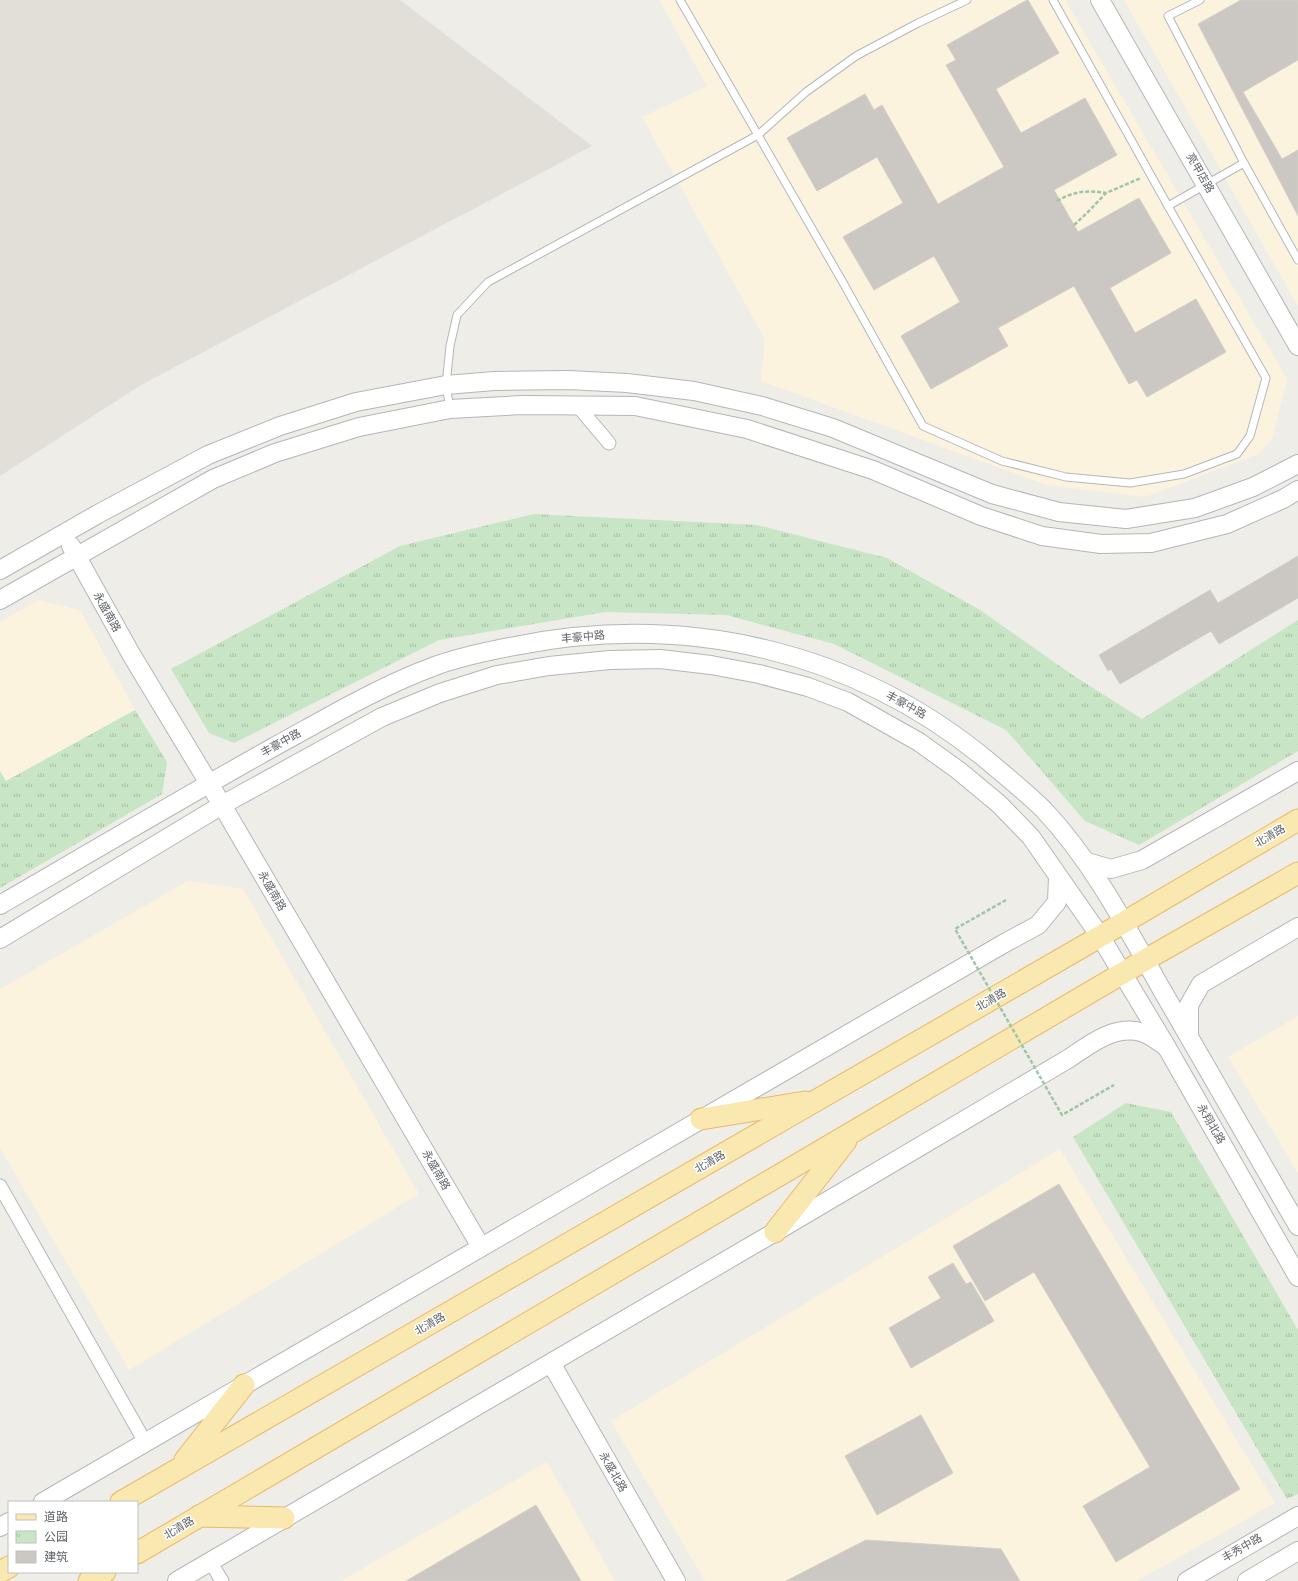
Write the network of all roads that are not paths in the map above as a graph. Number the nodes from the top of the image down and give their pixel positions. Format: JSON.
{"nodes":[{"id":1,"x":680,"y":0,"type":"edge"},
{"id":2,"x":967,"y":0,"type":"edge"},
{"id":3,"x":1053,"y":0,"type":"edge"},
{"id":4,"x":1100,"y":0,"type":"edge"},
{"id":5,"x":1200,"y":0,"type":"edge"},
{"id":6,"x":758,"y":135,"type":"junction"},
{"id":7,"x":1244,"y":163,"type":"junction"},
{"id":8,"x":1207,"y":184,"type":"junction"},
{"id":9,"x":1168,"y":206,"type":"junction"},
{"id":10,"x":1298,"y":260,"type":"edge"},
{"id":11,"x":1298,"y":346,"type":"edge"},
{"id":12,"x":446,"y":385,"type":"junction"},
{"id":13,"x":576,"y":404,"type":"junction"},
{"id":14,"x":450,"y":409,"type":"junction"},
{"id":15,"x":609,"y":442,"type":"dead end"},
{"id":16,"x":1298,"y":464,"type":"edge"},
{"id":17,"x":1298,"y":490,"type":"edge"},
{"id":18,"x":64,"y":534,"type":"junction"},
{"id":19,"x":76,"y":556,"type":"junction"},
{"id":20,"x":0,"y":570,"type":"edge"},
{"id":21,"x":0,"y":600,"type":"edge"},
{"id":22,"x":1298,"y":771,"type":"edge"},
{"id":23,"x":209,"y":783,"type":"junction"},
{"id":24,"x":222,"y":805,"type":"junction"},
{"id":25,"x":1298,"y":820,"type":"edge"},
{"id":26,"x":1086,"y":862,"type":"junction"},
{"id":27,"x":1298,"y":873,"type":"edge"},
{"id":28,"x":1058,"y":877,"type":"junction"},
{"id":29,"x":0,"y":905,"type":"edge"},
{"id":30,"x":1123,"y":923,"type":"junction"},
{"id":31,"x":1298,"y":927,"type":"edge"},
{"id":32,"x":1100,"y":936,"type":"junction"},
{"id":33,"x":0,"y":939,"type":"edge"},
{"id":34,"x":1145,"y":960,"type":"junction"},
{"id":35,"x":1122,"y":973,"type":"junction"},
{"id":36,"x":1189,"y":1037,"type":"junction"},
{"id":37,"x":1166,"y":1046,"type":"junction"},
{"id":38,"x":818,"y":1100,"type":"junction"},
{"id":39,"x":701,"y":1119,"type":"junction"},
{"id":40,"x":854,"y":1131,"type":"junction"},
{"id":41,"x":1,"y":1189,"type":"edge"},
{"id":42,"x":1298,"y":1226,"type":"edge"},
{"id":43,"x":775,"y":1232,"type":"junction"},
{"id":44,"x":481,"y":1247,"type":"junction"},
{"id":45,"x":1298,"y":1277,"type":"edge"},
{"id":46,"x":551,"y":1363,"type":"junction"},
{"id":47,"x":244,"y":1385,"type":"junction"},
{"id":48,"x":145,"y":1442,"type":"junction"},
{"id":49,"x":178,"y":1469,"type":"junction"},
{"id":50,"x":45,"y":1501,"type":"edge"},
{"id":51,"x":123,"y":1501,"type":"edge"},
{"id":52,"x":200,"y":1516,"type":"junction"},
{"id":53,"x":1298,"y":1516,"type":"edge"},
{"id":54,"x":284,"y":1518,"type":"junction"},
{"id":55,"x":1298,"y":1551,"type":"edge"},
{"id":56,"x":138,"y":1552,"type":"edge"},
{"id":57,"x":210,"y":1561,"type":"junction"},
{"id":58,"x":103,"y":1573,"type":"edge"},
{"id":59,"x":90,"y":1581,"type":"edge"},
{"id":60,"x":177,"y":1581,"type":"edge"},
{"id":61,"x":222,"y":1581,"type":"edge"},
{"id":62,"x":676,"y":1581,"type":"edge"},
{"id":63,"x":1187,"y":1581,"type":"edge"},
{"id":64,"x":1247,"y":1581,"type":"edge"}],
"edges":[{"from":1,"to":6,"type":"lane"},
{"from":2,"to":6,"type":"lane"},
{"from":3,"to":9,"type":"lane"},
{"from":4,"to":8,"type":"street","name":"亮甲店路"},
{"from":5,"to":7,"type":"lane"},
{"from":6,"to":9,"type":"lane"},
{"from":6,"to":12,"type":"lane"},
{"from":7,"to":8,"type":"lane"},
{"from":7,"to":10,"type":"lane"},
{"from":8,"to":9,"type":"lane"},
{"from":8,"to":11,"type":"street","name":"亮甲店路"},
{"from":12,"to":14,"type":"lane"},
{"from":12,"to":16,"type":"street"},
{"from":12,"to":18,"type":"street"},
{"from":13,"to":14,"type":"street"},
{"from":13,"to":15,"type":"street"},
{"from":13,"to":17,"type":"street"},
{"from":14,"to":19,"type":"street"},
{"from":18,"to":19,"type":"street","name":"永盛南路"},
{"from":18,"to":20,"type":"street"},
{"from":19,"to":21,"type":"street"},
{"from":19,"to":23,"type":"street","name":"永盛南路"},
{"from":22,"to":26,"type":"street"},
{"from":23,"to":24,"type":"street","name":"永盛南路"},
{"from":23,"to":26,"type":"street","name":"丰豪中路"},
{"from":23,"to":29,"type":"street","name":"丰豪中路"},
{"from":24,"to":28,"type":"street"},
{"from":24,"to":33,"type":"street"},
{"from":24,"to":44,"type":"street","name":"永盛南路"},
{"from":25,"to":30,"type":"main road","name":"北清路"},
{"from":26,"to":30,"type":"street","name":"丰豪中路"},
{"from":27,"to":34,"type":"main road","name":"北清路"},
{"from":28,"to":32,"type":"street"},
{"from":28,"to":39,"type":"street"},
{"from":30,"to":32,"type":"main road","name":"北清路"},
{"from":30,"to":34,"type":"street","name":"丰豪中路"},
{"from":31,"to":36,"type":"street"},
{"from":32,"to":35,"type":"street","name":"永翔北路"},
{"from":32,"to":38,"type":"main road","name":"北清路"},
{"from":34,"to":35,"type":"main road","name":"北清路"},
{"from":34,"to":36,"type":"street"},
{"from":35,"to":37,"type":"street","name":"永翔北路"},
{"from":35,"to":40,"type":"main road","name":"北清路"},
{"from":36,"to":42,"type":"street"},
{"from":37,"to":43,"type":"street"},
{"from":37,"to":45,"type":"street","name":"永翔北路"},
{"from":38,"to":39,"type":"main road"},
{"from":38,"to":49,"type":"main road","name":"北清路"},
{"from":39,"to":44,"type":"street"},
{"from":40,"to":43,"type":"main road"},
{"from":40,"to":52,"type":"main road","name":"北清路"},
{"from":41,"to":48,"type":"street"},
{"from":43,"to":46,"type":"street"},
{"from":44,"to":47,"type":"street"},
{"from":46,"to":54,"type":"street"},
{"from":46,"to":62,"type":"street","name":"永盛北路"},
{"from":47,"to":48,"type":"street"},
{"from":47,"to":49,"type":"main road"},
{"from":48,"to":50,"type":"street"},
{"from":49,"to":51,"type":"main road","name":"北清路"},
{"from":52,"to":54,"type":"main road"},
{"from":52,"to":56,"type":"main road","name":"北清路"},
{"from":53,"to":63,"type":"street","name":"丰秀中路"},
{"from":54,"to":57,"type":"street"},
{"from":55,"to":64,"type":"street"},
{"from":57,"to":60,"type":"street"},
{"from":57,"to":61,"type":"street"},
{"from":58,"to":59,"type":"main road"}]}
